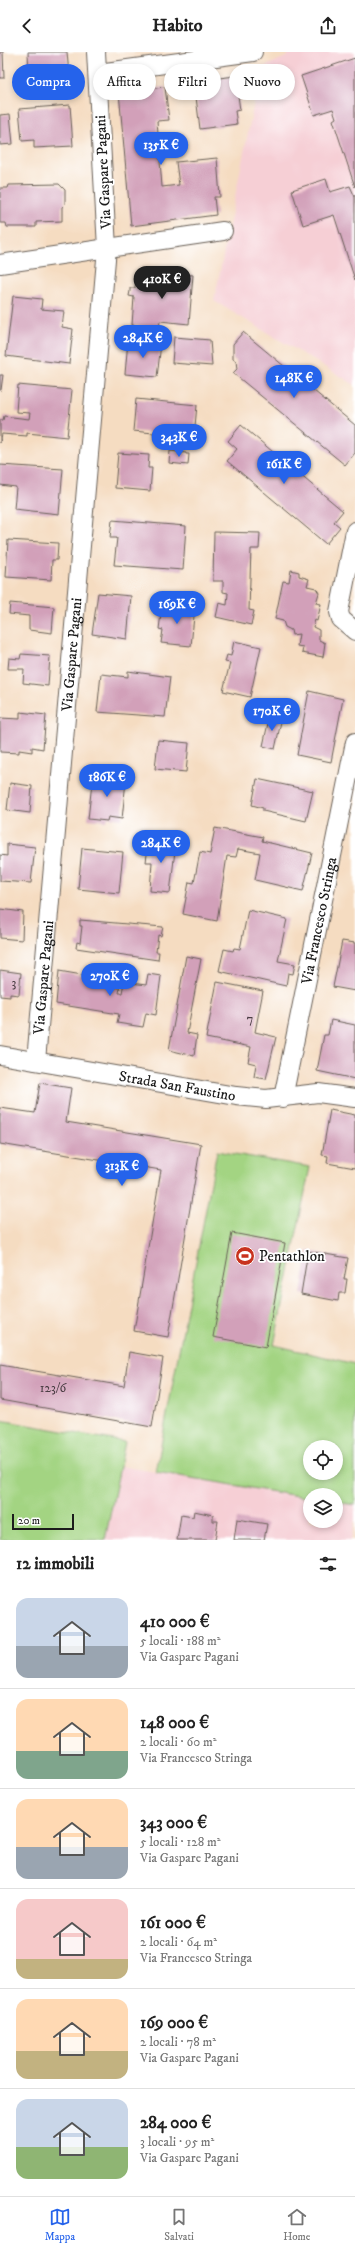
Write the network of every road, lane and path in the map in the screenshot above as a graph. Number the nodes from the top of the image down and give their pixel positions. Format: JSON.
{"nodes":[{"id":1,"x":96,"y":52,"type":"edge"},
{"id":2,"x":253,"y":52,"type":"edge"},
{"id":3,"x":97,"y":64,"type":"edge"},
{"id":4,"x":156,"y":65,"type":"edge"},
{"id":5,"x":99,"y":100,"type":"edge"},
{"id":6,"x":223,"y":231,"type":"dead end"},
{"id":7,"x":107,"y":248,"type":"junction"},
{"id":8,"x":0,"y":264,"type":"edge"},
{"id":9,"x":355,"y":531,"type":"edge"},
{"id":10,"x":355,"y":631,"type":"edge"},
{"id":11,"x":355,"y":742,"type":"edge"},
{"id":12,"x":0,"y":1055,"type":"edge"},
{"id":13,"x":36,"y":1061,"type":"junction"},
{"id":14,"x":283,"y":1098,"type":"junction"},
{"id":15,"x":355,"y":1098,"type":"edge"}],
"edges":[{"from":1,"to":3,"type":"street","name":"Via Gaspare Pagani"},
{"from":2,"to":4,"type":"street"},
{"from":5,"to":7,"type":"street","name":"Via Gaspare Pagani"},
{"from":6,"to":7,"type":"street","name":"Via Gaspare Pagani"},
{"from":7,"to":8,"type":"street"},
{"from":7,"to":13,"type":"street","name":"Via Gaspare Pagani"},
{"from":9,"to":10,"type":"street"},
{"from":11,"to":14,"type":"street","name":"Via Francesco Stringa"},
{"from":12,"to":13,"type":"street","name":"Strada San Faustino"},
{"from":13,"to":14,"type":"street","name":"Strada San Faustino"},
{"from":14,"to":15,"type":"street","name":"Strada San Faustino"}]}
